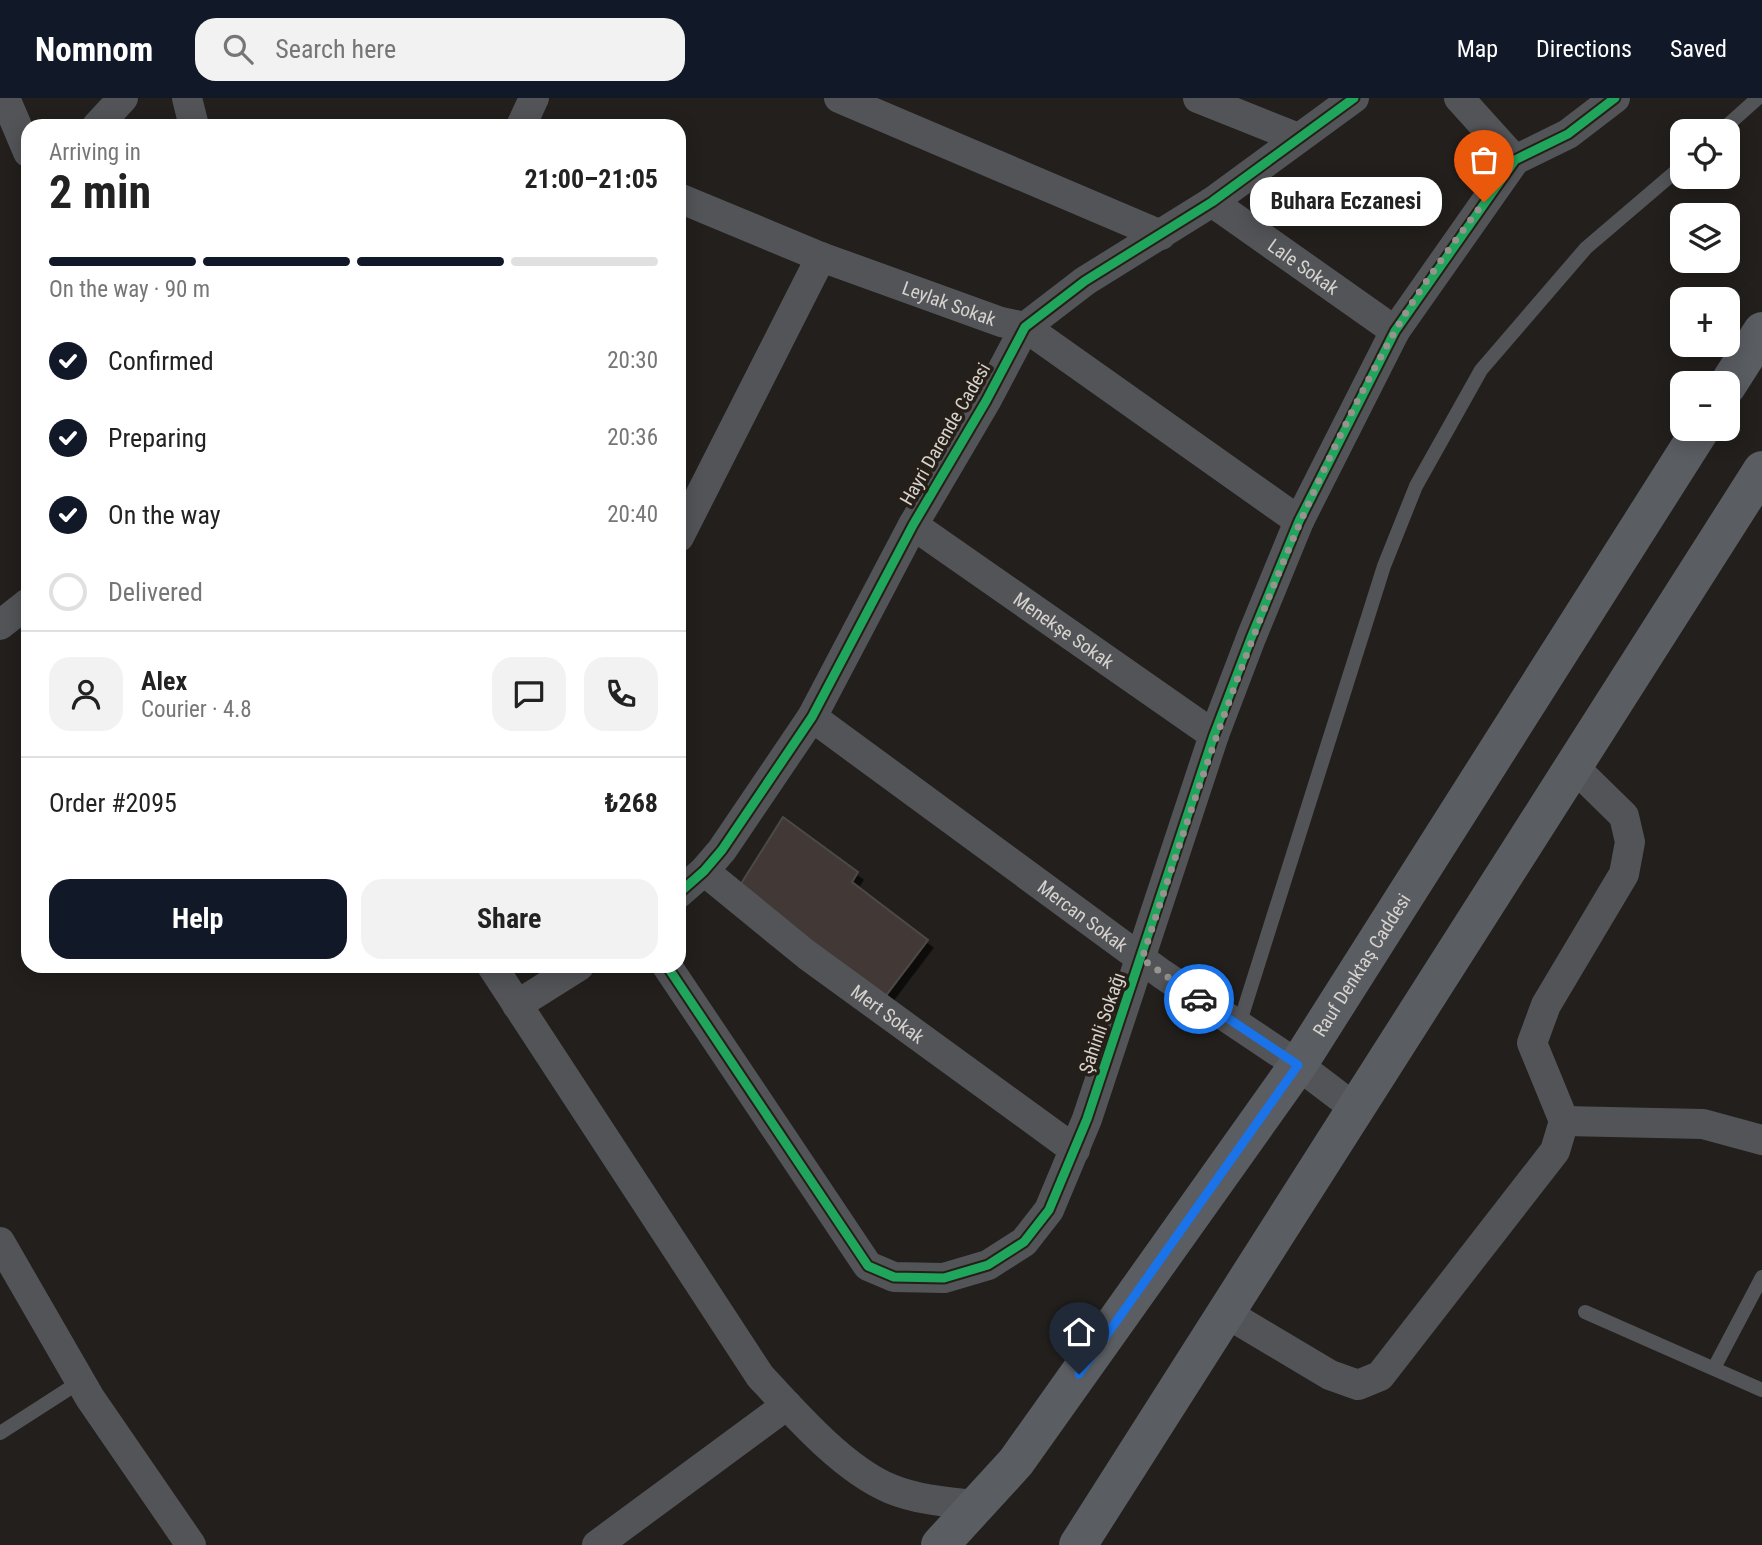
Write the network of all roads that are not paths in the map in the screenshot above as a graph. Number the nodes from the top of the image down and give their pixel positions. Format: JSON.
{"nodes":[{"id":1,"x":5,"y":98,"type":"edge"},
{"id":2,"x":123,"y":98,"type":"edge"},
{"id":3,"x":187,"y":98,"type":"edge"},
{"id":4,"x":534,"y":98,"type":"edge"},
{"id":5,"x":839,"y":98,"type":"edge"},
{"id":6,"x":1198,"y":98,"type":"edge"},
{"id":7,"x":1354,"y":98,"type":"edge"},
{"id":8,"x":1459,"y":98,"type":"edge"},
{"id":9,"x":1615,"y":98,"type":"edge"},
{"id":10,"x":1758,"y":98,"type":"edge"},
{"id":11,"x":103,"y":119,"type":"edge"},
{"id":12,"x":192,"y":119,"type":"edge"},
{"id":13,"x":524,"y":119,"type":"edge"},
{"id":14,"x":1734,"y":119,"type":"edge"},
{"id":15,"x":21,"y":136,"type":"edge"},
{"id":16,"x":1298,"y":138,"type":"junction"},
{"id":17,"x":1516,"y":160,"type":"junction"},
{"id":18,"x":1670,"y":176,"type":"edge"},
{"id":19,"x":686,"y":201,"type":"edge"},
{"id":20,"x":1212,"y":202,"type":"junction"},
{"id":21,"x":1161,"y":235,"type":"junction"},
{"id":22,"x":821,"y":257,"type":"junction"},
{"id":23,"x":1025,"y":327,"type":"junction"},
{"id":24,"x":1395,"y":331,"type":"junction"},
{"id":25,"x":1762,"y":331,"type":"edge"},
{"id":26,"x":1737,"y":371,"type":"edge"},
{"id":27,"x":1692,"y":441,"type":"edge"},
{"id":28,"x":1762,"y":470,"type":"edge"},
{"id":29,"x":1299,"y":521,"type":"junction"},
{"id":30,"x":686,"y":523,"type":"edge"},
{"id":31,"x":913,"y":525,"type":"junction"},
{"id":32,"x":21,"y":608,"type":"edge"},
{"id":33,"x":0,"y":625,"type":"edge"},
{"id":34,"x":812,"y":717,"type":"junction"},
{"id":35,"x":1214,"y":736,"type":"junction"},
{"id":36,"x":1573,"y":766,"type":"junction"},
{"id":37,"x":704,"y":871,"type":"junction"},
{"id":38,"x":686,"y":887,"type":"edge"},
{"id":39,"x":1142,"y":959,"type":"junction"},
{"id":40,"x":496,"y":973,"type":"edge"},
{"id":41,"x":568,"y":973,"type":"edge"},
{"id":42,"x":672,"y":973,"type":"edge"},
{"id":43,"x":517,"y":1006,"type":"junction"},
{"id":44,"x":1239,"y":1025,"type":"junction"},
{"id":45,"x":1298,"y":1065,"type":"junction"},
{"id":46,"x":1356,"y":1109,"type":"junction"},
{"id":47,"x":1564,"y":1121,"type":"junction"},
{"id":48,"x":1762,"y":1140,"type":"edge"},
{"id":49,"x":1075,"y":1150,"type":"junction"},
{"id":50,"x":0,"y":1242,"type":"edge"},
{"id":51,"x":1762,"y":1278,"type":"edge"},
{"id":52,"x":1585,"y":1312,"type":"dead end"},
{"id":53,"x":1226,"y":1313,"type":"junction"},
{"id":54,"x":1714,"y":1368,"type":"junction"},
{"id":55,"x":80,"y":1381,"type":"junction"},
{"id":56,"x":1762,"y":1390,"type":"edge"},
{"id":57,"x":786,"y":1405,"type":"junction"},
{"id":58,"x":0,"y":1433,"type":"edge"},
{"id":59,"x":976,"y":1505,"type":"junction"},
{"id":60,"x":191,"y":1545,"type":"edge"},
{"id":61,"x":597,"y":1545,"type":"edge"},
{"id":62,"x":940,"y":1545,"type":"edge"},
{"id":63,"x":1078,"y":1545,"type":"edge"}],
"edges":[{"from":1,"to":15,"type":"street"},
{"from":2,"to":11,"type":"street"},
{"from":3,"to":12,"type":"street"},
{"from":4,"to":13,"type":"street"},
{"from":5,"to":21,"type":"street"},
{"from":6,"to":16,"type":"street"},
{"from":7,"to":16,"type":"street","name":"Hayri Darende Cadesi"},
{"from":8,"to":17,"type":"street"},
{"from":9,"to":17,"type":"street","name":"Şahinli Sokağı"},
{"from":10,"to":14,"type":"lane"},
{"from":16,"to":20,"type":"street","name":"Hayri Darende Cadesi"},
{"from":17,"to":24,"type":"street","name":"Şahinli Sokağı"},
{"from":18,"to":44,"type":"lane"},
{"from":19,"to":22,"type":"street","name":"Leylak Sokak"},
{"from":20,"to":21,"type":"street","name":"Hayri Darende Cadesi"},
{"from":20,"to":24,"type":"street","name":"Lale Sokak"},
{"from":21,"to":23,"type":"street","name":"Hayri Darende Cadesi"},
{"from":22,"to":23,"type":"street","name":"Leylak Sokak"},
{"from":22,"to":30,"type":"street"},
{"from":23,"to":29,"type":"street","name":"Leylak Sokak"},
{"from":23,"to":31,"type":"street","name":"Hayri Darende Cadesi"},
{"from":24,"to":29,"type":"street","name":"Şahinli Sokağı"},
{"from":25,"to":26,"type":"main road"},
{"from":27,"to":45,"type":"main road","name":"Rauf Denktaş Caddesi"},
{"from":28,"to":36,"type":"main road"},
{"from":29,"to":35,"type":"street","name":"Şahinli Sokağı"},
{"from":31,"to":34,"type":"street","name":"Hayri Darende Cadesi"},
{"from":31,"to":35,"type":"street","name":"Menekşe Sokak"},
{"from":32,"to":33,"type":"street"},
{"from":34,"to":37,"type":"street","name":"Hayri Darende Cadesi"},
{"from":34,"to":39,"type":"street","name":"Mercan Sokak"},
{"from":35,"to":39,"type":"street","name":"Şahinli Sokağı"},
{"from":36,"to":46,"type":"main road"},
{"from":36,"to":47,"type":"street"},
{"from":37,"to":38,"type":"street","name":"Hayri Darende Cadesi"},
{"from":37,"to":49,"type":"street","name":"Mert Sokak"},
{"from":39,"to":44,"type":"street","name":"Mercan Sokak"},
{"from":39,"to":49,"type":"street","name":"Şahinli Sokağı"},
{"from":40,"to":43,"type":"street"},
{"from":41,"to":43,"type":"street"},
{"from":42,"to":49,"type":"street","name":"Şahinli Sokağı"},
{"from":43,"to":57,"type":"street"},
{"from":44,"to":45,"type":"street","name":"Mercan Sokak"},
{"from":45,"to":46,"type":"street","name":"Mercan Sokak"},
{"from":45,"to":59,"type":"main road","name":"Rauf Denktaş Caddesi"},
{"from":46,"to":53,"type":"main road"},
{"from":47,"to":48,"type":"street"},
{"from":47,"to":53,"type":"street"},
{"from":50,"to":55,"type":"street"},
{"from":51,"to":54,"type":"lane"},
{"from":52,"to":54,"type":"lane"},
{"from":53,"to":63,"type":"main road"},
{"from":54,"to":56,"type":"lane"},
{"from":55,"to":58,"type":"lane"},
{"from":55,"to":60,"type":"street"},
{"from":57,"to":59,"type":"street"},
{"from":57,"to":61,"type":"street"},
{"from":59,"to":62,"type":"main road","name":"Rauf Denktaş Caddesi"}]}
